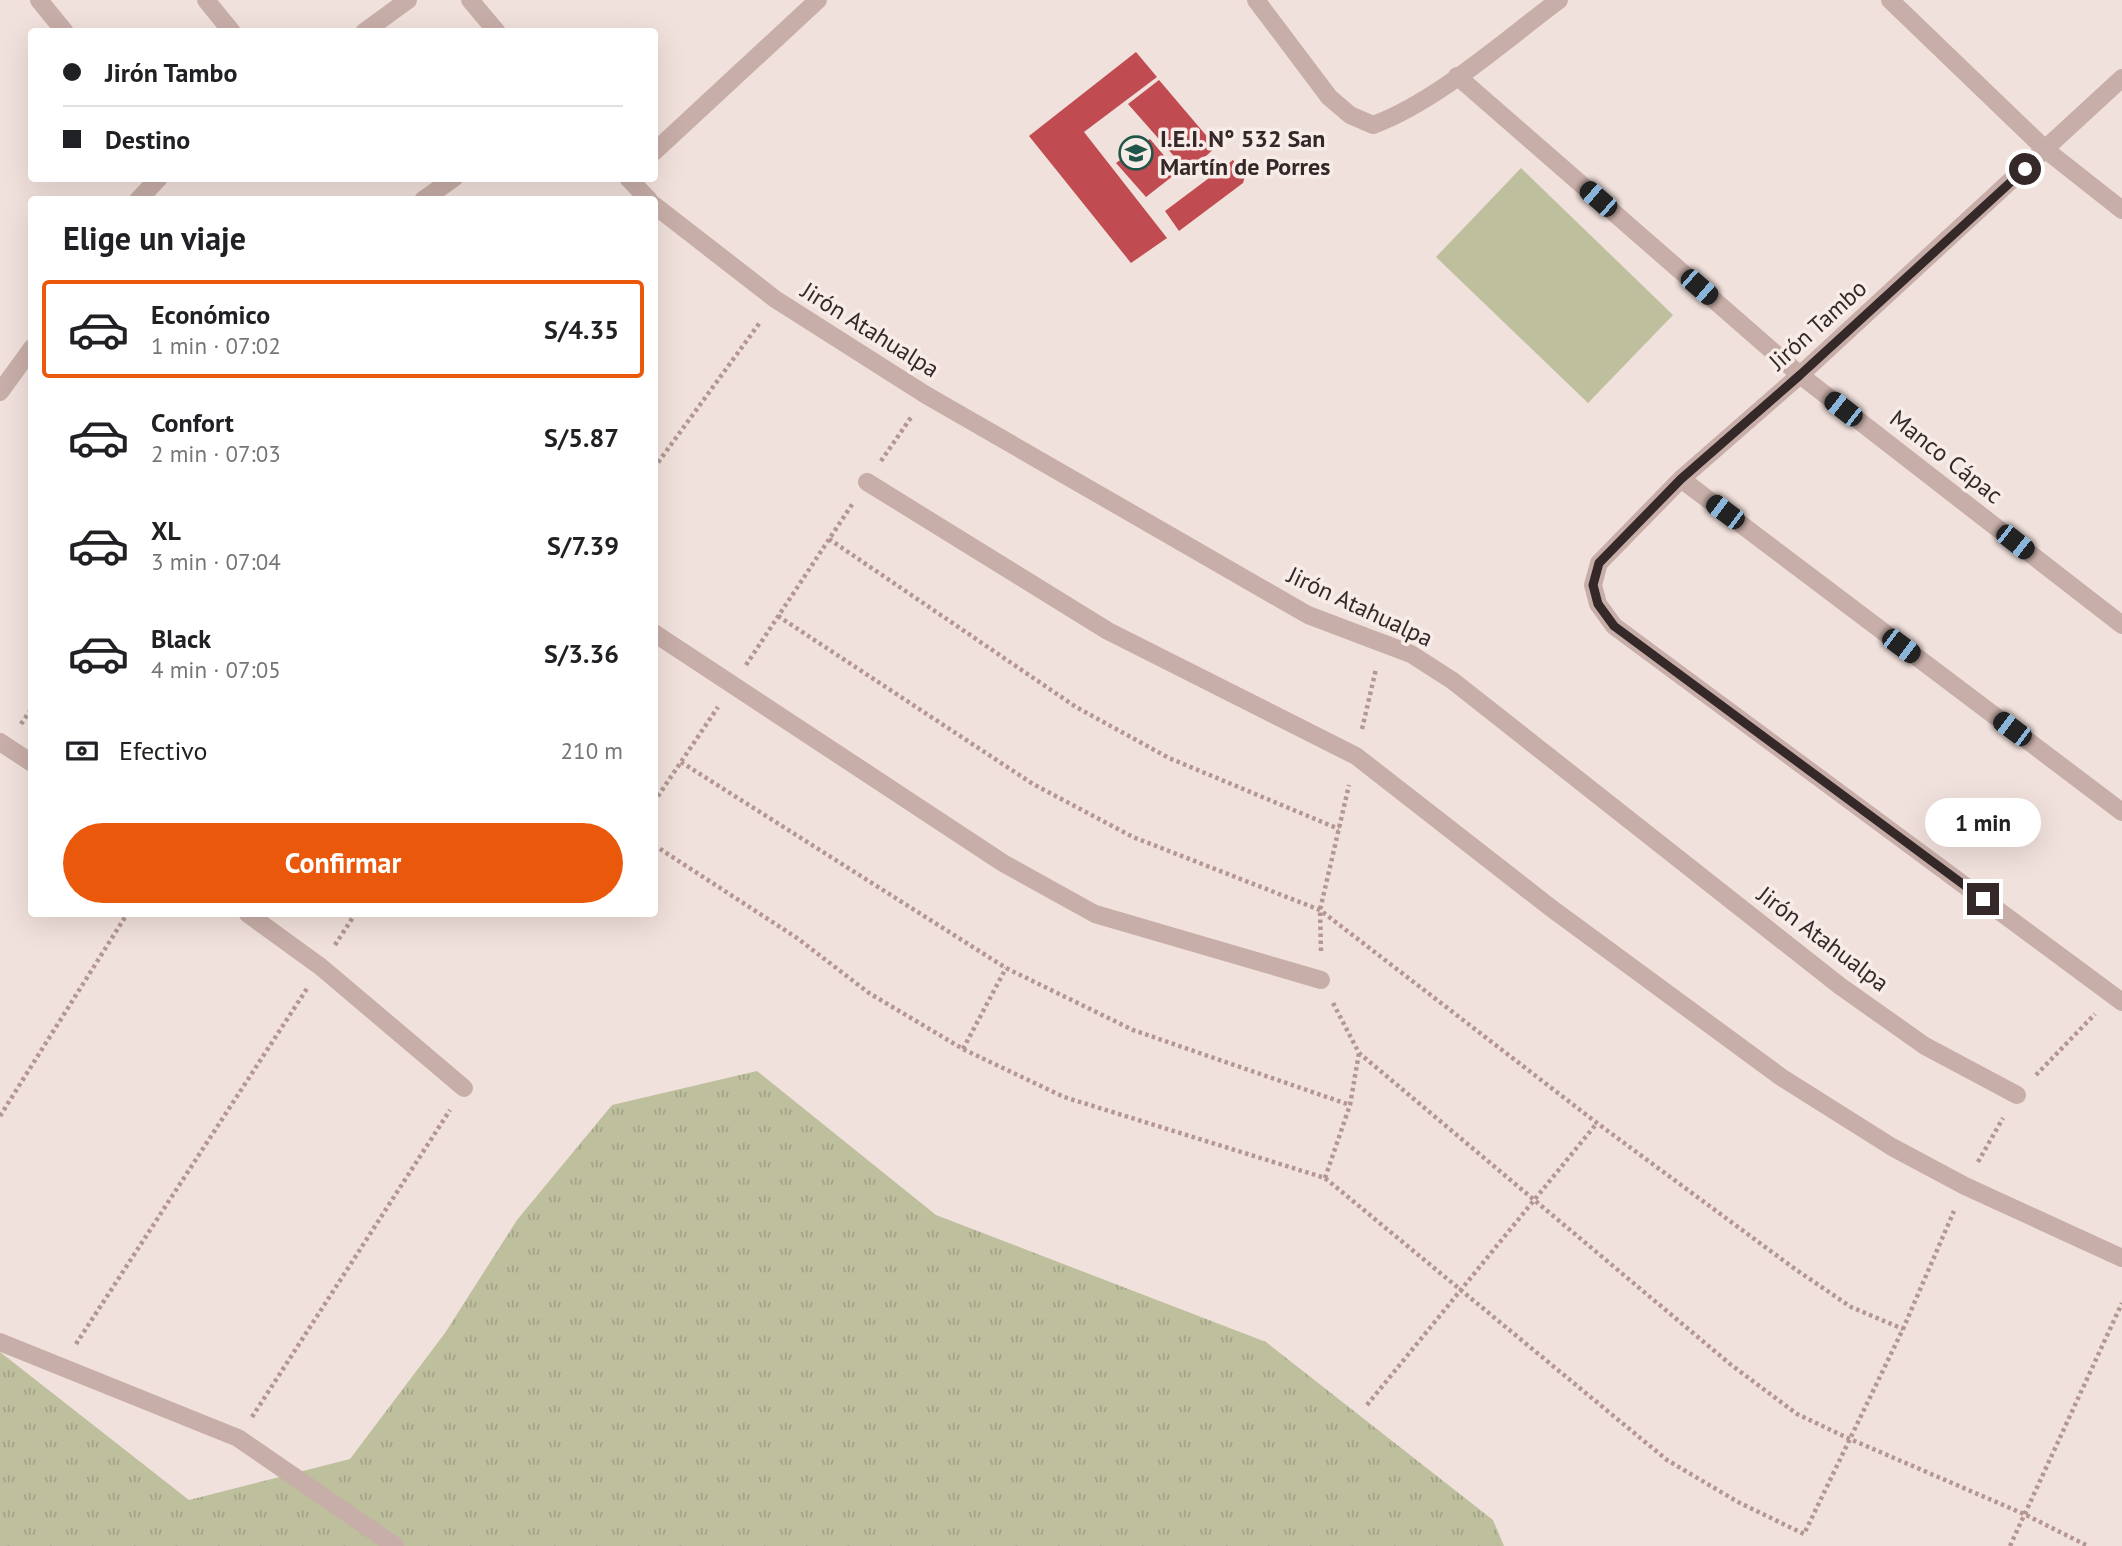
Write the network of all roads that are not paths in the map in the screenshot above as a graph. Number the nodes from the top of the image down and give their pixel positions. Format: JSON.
{"nodes":[{"id":1,"x":38,"y":0,"type":"edge"},
{"id":2,"x":206,"y":0,"type":"edge"},
{"id":3,"x":408,"y":0,"type":"edge"},
{"id":4,"x":470,"y":0,"type":"edge"},
{"id":5,"x":818,"y":0,"type":"edge"},
{"id":6,"x":1256,"y":0,"type":"edge"},
{"id":7,"x":1559,"y":0,"type":"edge"},
{"id":8,"x":1891,"y":0,"type":"edge"},
{"id":9,"x":62,"y":28,"type":"edge"},
{"id":10,"x":229,"y":28,"type":"edge"},
{"id":11,"x":370,"y":28,"type":"edge"},
{"id":12,"x":494,"y":28,"type":"edge"},
{"id":13,"x":1457,"y":76,"type":"junction"},
{"id":14,"x":2122,"y":78,"type":"edge"},
{"id":15,"x":658,"y":148,"type":"edge"},
{"id":16,"x":2046,"y":150,"type":"junction"},
{"id":17,"x":155,"y":182,"type":"edge"},
{"id":18,"x":448,"y":182,"type":"edge"},
{"id":19,"x":632,"y":182,"type":"edge"},
{"id":20,"x":143,"y":196,"type":"edge"},
{"id":21,"x":429,"y":196,"type":"edge"},
{"id":22,"x":645,"y":196,"type":"edge"},
{"id":23,"x":658,"y":209,"type":"edge"},
{"id":24,"x":2122,"y":210,"type":"edge"},
{"id":25,"x":28,"y":354,"type":"edge"},
{"id":26,"x":1800,"y":375,"type":"junction"},
{"id":27,"x":0,"y":392,"type":"edge"},
{"id":28,"x":1681,"y":479,"type":"junction"},
{"id":29,"x":867,"y":482,"type":"road end"},
{"id":30,"x":2122,"y":625,"type":"edge"},
{"id":31,"x":658,"y":637,"type":"edge"},
{"id":32,"x":0,"y":742,"type":"edge"},
{"id":33,"x":28,"y":760,"type":"edge"},
{"id":34,"x":2122,"y":812,"type":"edge"},
{"id":35,"x":252,"y":917,"type":"edge"},
{"id":36,"x":1321,"y":980,"type":"road end"},
{"id":37,"x":2118,"y":998,"type":"edge"},
{"id":38,"x":464,"y":1088,"type":"road end"},
{"id":39,"x":2017,"y":1095,"type":"road end"},
{"id":40,"x":2122,"y":1258,"type":"edge"},
{"id":41,"x":0,"y":1342,"type":"edge"},
{"id":42,"x":395,"y":1546,"type":"edge"}],
"edges":[{"from":1,"to":9,"type":"street"},
{"from":2,"to":10,"type":"street"},
{"from":3,"to":11,"type":"street"},
{"from":4,"to":12,"type":"street"},
{"from":5,"to":15,"type":"street"},
{"from":6,"to":13,"type":"street"},
{"from":7,"to":13,"type":"street"},
{"from":8,"to":16,"type":"street"},
{"from":13,"to":26,"type":"street","name":"Manco Cápac"},
{"from":14,"to":16,"type":"street","name":"Jirón Tambo"},
{"from":16,"to":24,"type":"street"},
{"from":16,"to":26,"type":"street","name":"Jirón Tambo"},
{"from":17,"to":20,"type":"street"},
{"from":18,"to":21,"type":"street"},
{"from":19,"to":22,"type":"street","name":"Jirón Atahualpa"},
{"from":23,"to":39,"type":"street","name":"Jirón Atahualpa"},
{"from":25,"to":27,"type":"street"},
{"from":26,"to":28,"type":"street","name":"Jirón Tambo"},
{"from":26,"to":30,"type":"street","name":"Manco Cápac"},
{"from":28,"to":34,"type":"street"},
{"from":28,"to":37,"type":"street","name":"Jirón Tambo"},
{"from":29,"to":40,"type":"street"},
{"from":31,"to":36,"type":"street"},
{"from":32,"to":33,"type":"street"},
{"from":35,"to":38,"type":"street"},
{"from":41,"to":42,"type":"street"}]}
